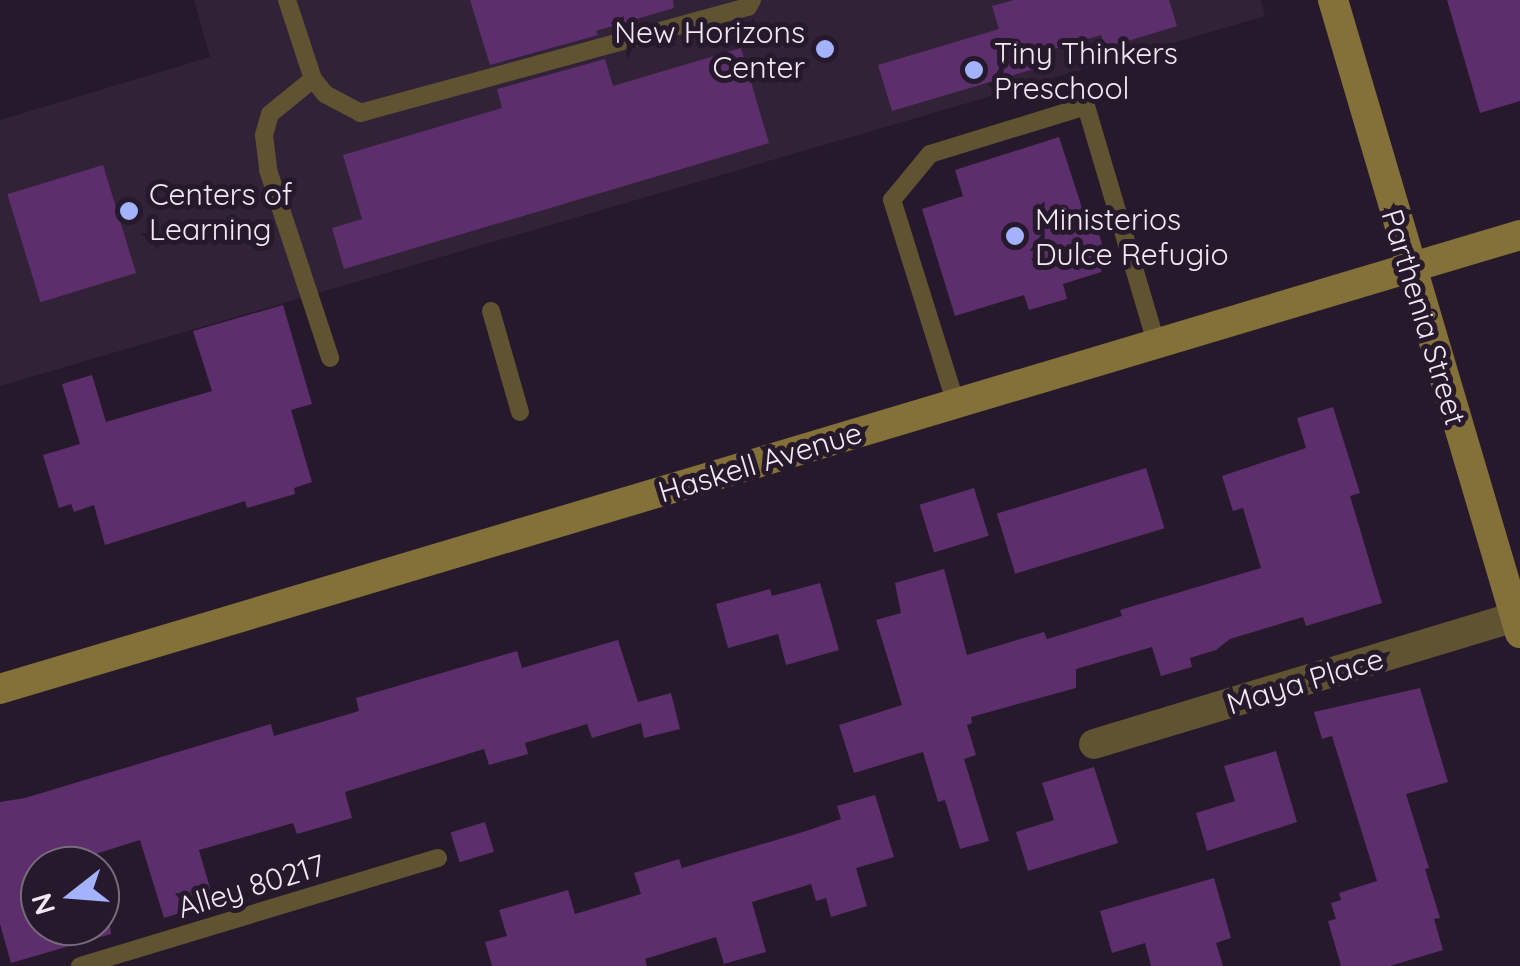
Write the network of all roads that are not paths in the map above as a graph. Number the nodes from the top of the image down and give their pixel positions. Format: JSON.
{"nodes":[{"id":1,"x":287,"y":0,"type":"edge"},
{"id":2,"x":752,"y":0,"type":"edge"},
{"id":3,"x":1332,"y":0,"type":"edge"},
{"id":4,"x":313,"y":79,"type":"junction"},
{"id":5,"x":1520,"y":235,"type":"edge"},
{"id":6,"x":1409,"y":268,"type":"junction"},
{"id":7,"x":491,"y":311,"type":"dead end"},
{"id":8,"x":1156,"y":343,"type":"junction"},
{"id":9,"x":330,"y":358,"type":"dead end"},
{"id":10,"x":956,"y":404,"type":"junction"},
{"id":11,"x":520,"y":412,"type":"dead end"},
{"id":12,"x":1518,"y":625,"type":"edge"},
{"id":13,"x":0,"y":690,"type":"edge"},
{"id":14,"x":1094,"y":744,"type":"dead end"},
{"id":15,"x":438,"y":858,"type":"dead end"},
{"id":16,"x":80,"y":966,"type":"edge"}],
"edges":[{"from":1,"to":4,"type":"lane"},
{"from":2,"to":4,"type":"lane"},
{"from":3,"to":6,"type":"main road","name":"Parthenia Street"},
{"from":4,"to":9,"type":"lane"},
{"from":5,"to":6,"type":"main road","name":"Haskell Avenue"},
{"from":6,"to":8,"type":"main road","name":"Haskell Avenue"},
{"from":6,"to":12,"type":"main road","name":"Parthenia Street"},
{"from":7,"to":11,"type":"lane"},
{"from":8,"to":10,"type":"main road","name":"Haskell Avenue"},
{"from":8,"to":10,"type":"lane"},
{"from":10,"to":13,"type":"main road","name":"Haskell Avenue"},
{"from":12,"to":14,"type":"street","name":"Maya Place"},
{"from":15,"to":16,"type":"lane","name":"Alley 80217"}]}
